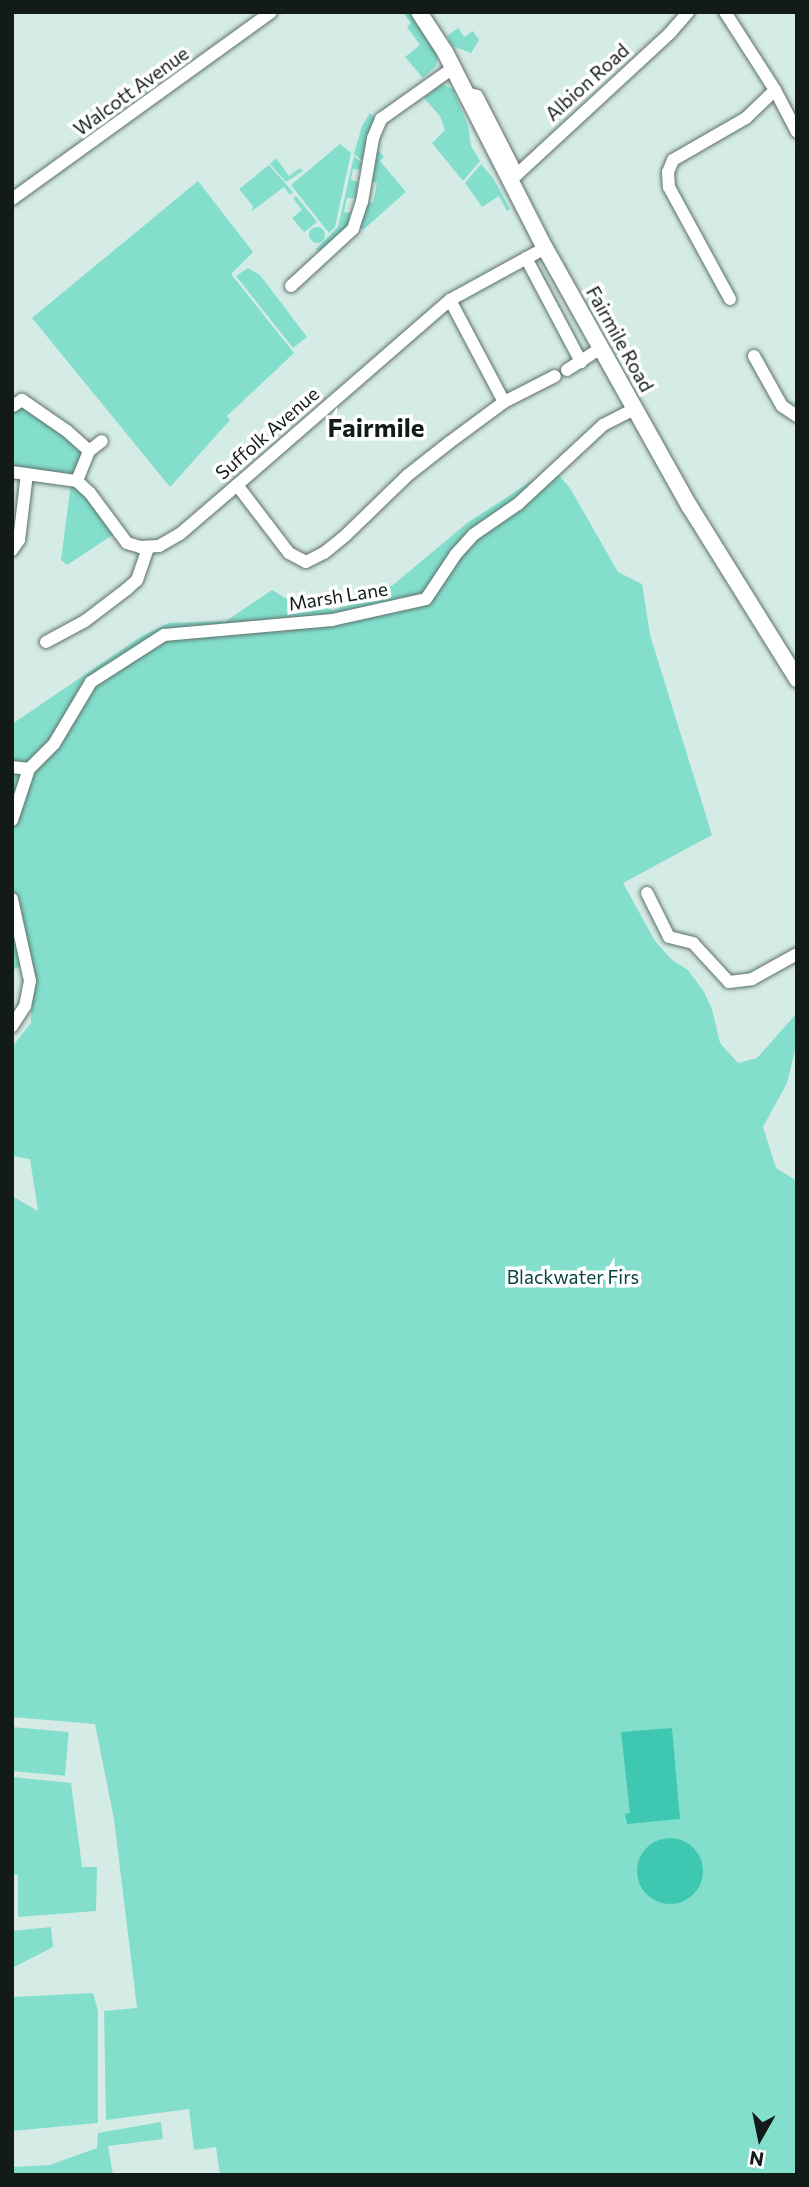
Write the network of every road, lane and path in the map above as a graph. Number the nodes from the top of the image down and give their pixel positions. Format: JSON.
{"nodes":[{"id":1,"x":271,"y":12,"type":"edge"},
{"id":2,"x":419,"y":12,"type":"edge"},
{"id":3,"x":688,"y":12,"type":"edge"},
{"id":4,"x":725,"y":12,"type":"edge"},
{"id":5,"x":453,"y":68,"type":"junction"},
{"id":6,"x":775,"y":90,"type":"junction"},
{"id":7,"x":797,"y":132,"type":"edge"},
{"id":8,"x":515,"y":176,"type":"junction"},
{"id":9,"x":12,"y":199,"type":"edge"},
{"id":10,"x":545,"y":247,"type":"junction"},
{"id":11,"x":526,"y":258,"type":"junction"},
{"id":12,"x":291,"y":286,"type":"dead end"},
{"id":13,"x":730,"y":292,"type":"dead end"},
{"id":14,"x":450,"y":300,"type":"junction"},
{"id":15,"x":601,"y":348,"type":"junction"},
{"id":16,"x":754,"y":356,"type":"dead end"},
{"id":17,"x":581,"y":362,"type":"junction"},
{"id":18,"x":504,"y":402,"type":"junction"},
{"id":19,"x":13,"y":407,"type":"edge"},
{"id":20,"x":635,"y":409,"type":"junction"},
{"id":21,"x":797,"y":415,"type":"edge"},
{"id":22,"x":103,"y":441,"type":"dead end"},
{"id":23,"x":89,"y":451,"type":"junction"},
{"id":24,"x":12,"y":472,"type":"edge"},
{"id":25,"x":27,"y":474,"type":"junction"},
{"id":26,"x":77,"y":481,"type":"junction"},
{"id":27,"x":237,"y":485,"type":"junction"},
{"id":28,"x":148,"y":548,"type":"junction"},
{"id":29,"x":12,"y":550,"type":"edge"},
{"id":30,"x":46,"y":642,"type":"dead end"},
{"id":31,"x":797,"y":680,"type":"edge"},
{"id":32,"x":12,"y":767,"type":"edge"},
{"id":33,"x":29,"y":769,"type":"junction"},
{"id":34,"x":12,"y":820,"type":"edge"},
{"id":35,"x":647,"y":893,"type":"dead end"},
{"id":36,"x":12,"y":899,"type":"edge"},
{"id":37,"x":797,"y":954,"type":"edge"},
{"id":38,"x":12,"y":1027,"type":"edge"}],
"edges":[{"from":1,"to":9,"type":"street","name":"Walcott Avenue"},
{"from":2,"to":5,"type":"main road","name":"Fairmile Road"},
{"from":3,"to":8,"type":"street","name":"Albion Road"},
{"from":4,"to":6,"type":"street"},
{"from":5,"to":8,"type":"main road","name":"Fairmile Road"},
{"from":5,"to":12,"type":"street"},
{"from":6,"to":7,"type":"street"},
{"from":6,"to":13,"type":"street"},
{"from":8,"to":10,"type":"main road","name":"Fairmile Road"},
{"from":10,"to":11,"type":"street","name":"Suffolk Avenue"},
{"from":10,"to":15,"type":"main road","name":"Fairmile Road"},
{"from":11,"to":14,"type":"street","name":"Suffolk Avenue"},
{"from":11,"to":17,"type":"street"},
{"from":14,"to":18,"type":"street"},
{"from":14,"to":27,"type":"street","name":"Suffolk Avenue"},
{"from":15,"to":17,"type":"street"},
{"from":15,"to":20,"type":"main road","name":"Fairmile Road"},
{"from":16,"to":21,"type":"street"},
{"from":17,"to":18,"type":"street"},
{"from":18,"to":27,"type":"street"},
{"from":19,"to":23,"type":"street"},
{"from":20,"to":31,"type":"main road","name":"Fairmile Road"},
{"from":20,"to":33,"type":"street","name":"Marsh Lane"},
{"from":22,"to":23,"type":"street"},
{"from":23,"to":26,"type":"street"},
{"from":24,"to":25,"type":"street"},
{"from":25,"to":26,"type":"street"},
{"from":25,"to":29,"type":"street"},
{"from":26,"to":28,"type":"street"},
{"from":27,"to":28,"type":"street","name":"Suffolk Avenue"},
{"from":28,"to":30,"type":"street"},
{"from":32,"to":33,"type":"street"},
{"from":33,"to":34,"type":"street","name":"Marsh Lane"},
{"from":35,"to":37,"type":"street"},
{"from":36,"to":38,"type":"street"}]}
